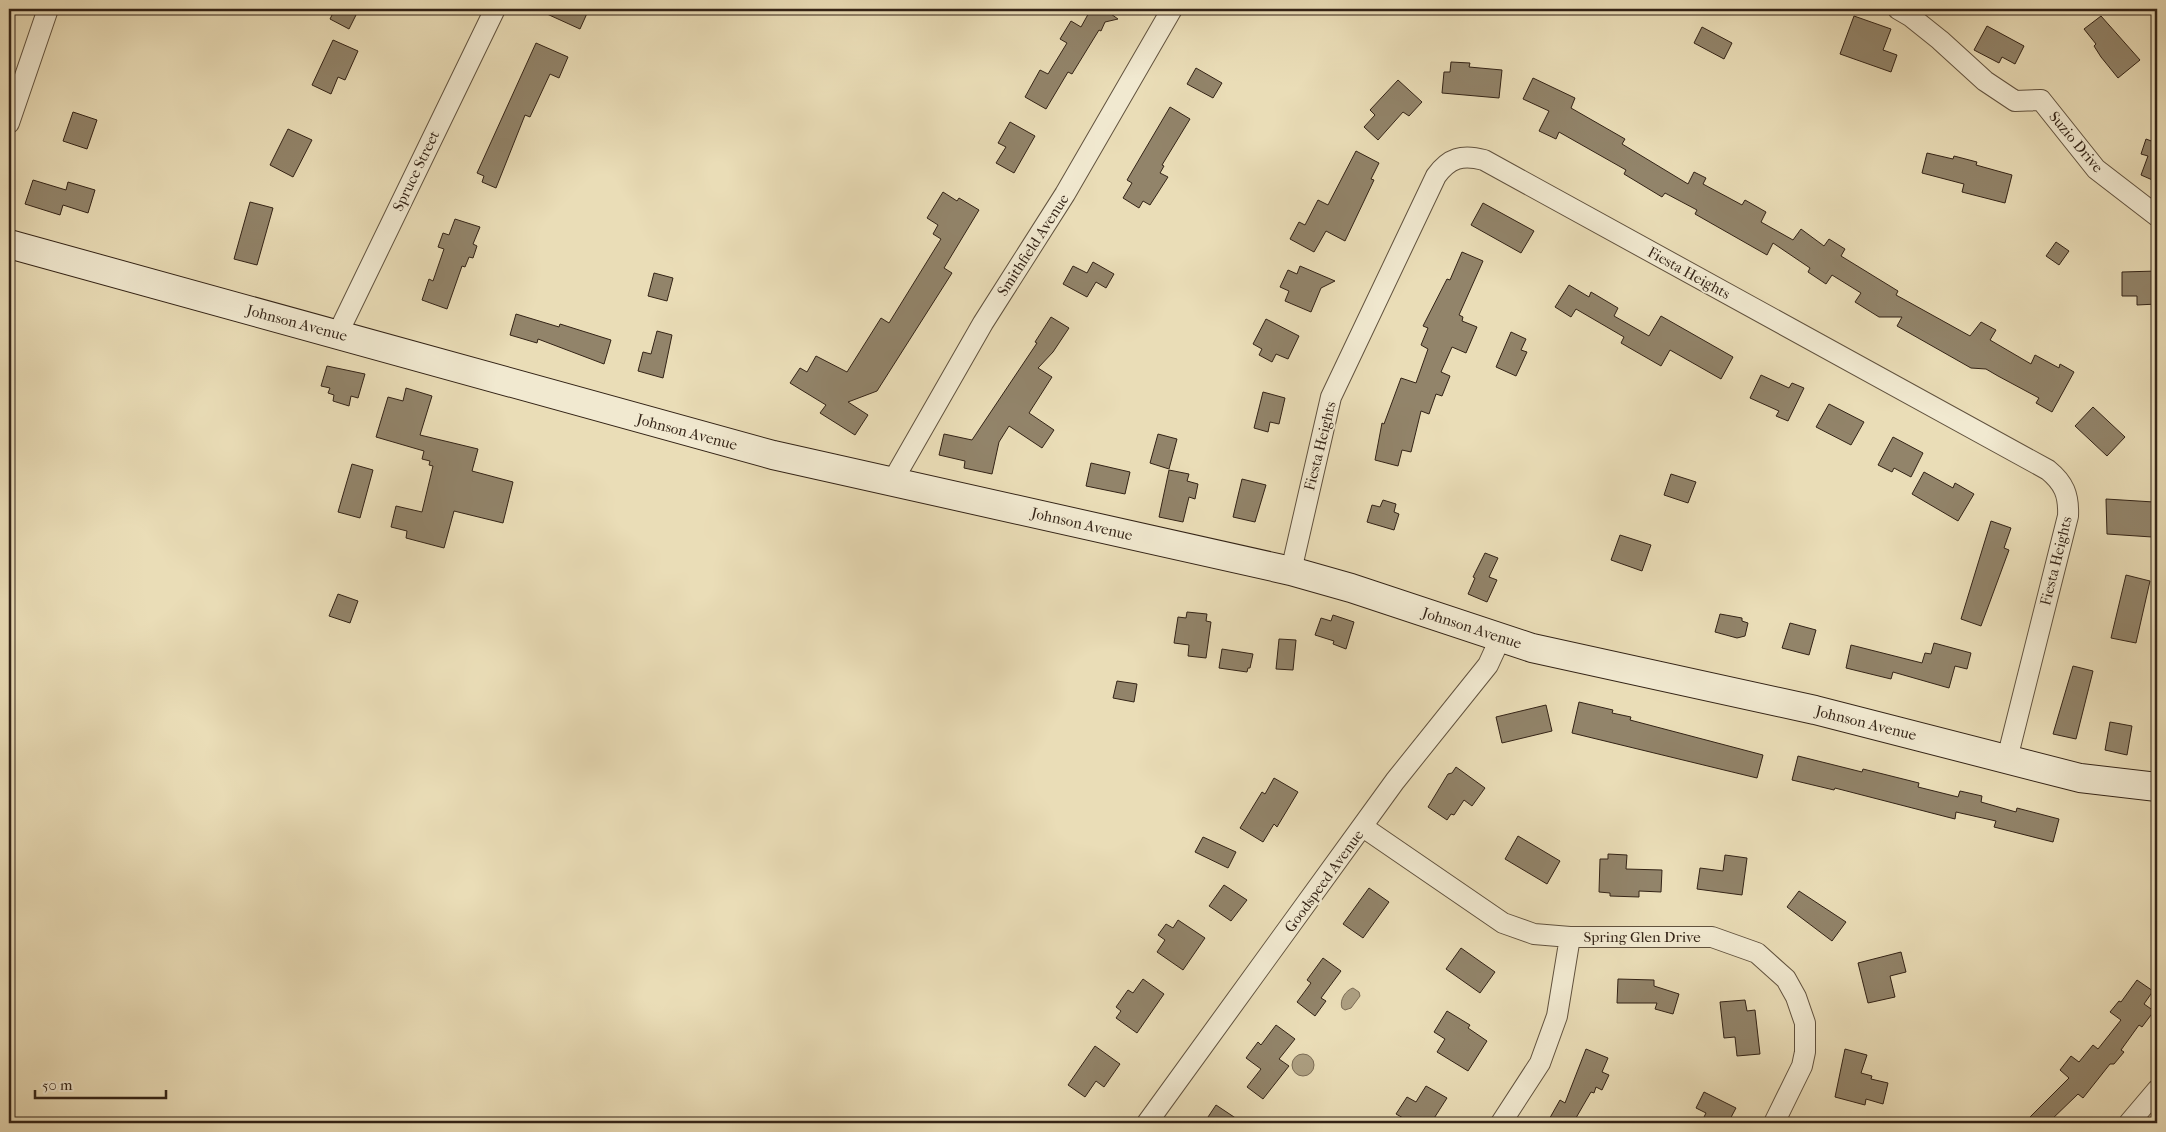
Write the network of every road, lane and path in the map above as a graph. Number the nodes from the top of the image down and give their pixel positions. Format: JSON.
{"nodes":[{"id":1,"x":48,"y":9,"type":"edge"},
{"id":2,"x":495,"y":9,"type":"edge"},
{"id":3,"x":1172,"y":9,"type":"edge"},
{"id":4,"x":1898,"y":9,"type":"edge"},
{"id":5,"x":9,"y":123,"type":"edge"},
{"id":6,"x":2157,"y":216,"type":"edge"},
{"id":7,"x":9,"y":244,"type":"edge"},
{"id":8,"x":338,"y":334,"type":"junction"},
{"id":9,"x":892,"y":482,"type":"junction"},
{"id":10,"x":1292,"y":571,"type":"junction"},
{"id":11,"x":1500,"y":639,"type":"junction"},
{"id":12,"x":2007,"y":759,"type":"junction"},
{"id":13,"x":2157,"y":787,"type":"edge"},
{"id":14,"x":1363,"y":827,"type":"junction"},
{"id":15,"x":1570,"y":937,"type":"junction"},
{"id":16,"x":2157,"y":1090,"type":"edge"},
{"id":17,"x":1147,"y":1123,"type":"edge"},
{"id":18,"x":1501,"y":1123,"type":"edge"},
{"id":19,"x":1774,"y":1123,"type":"edge"},
{"id":20,"x":2129,"y":1123,"type":"edge"}],
"edges":[{"from":1,"to":5,"type":"street"},
{"from":2,"to":8,"type":"street","name":"Spruce Street"},
{"from":3,"to":9,"type":"street","name":"Smithfield Avenue"},
{"from":4,"to":6,"type":"street","name":"Suzio Drive"},
{"from":7,"to":8,"type":"street","name":"Johnson Avenue"},
{"from":8,"to":9,"type":"street","name":"Johnson Avenue"},
{"from":9,"to":10,"type":"street","name":"Johnson Avenue"},
{"from":10,"to":11,"type":"street","name":"Johnson Avenue"},
{"from":10,"to":12,"type":"street","name":"Fiesta Heights"},
{"from":11,"to":12,"type":"street","name":"Johnson Avenue"},
{"from":11,"to":14,"type":"street","name":"Goodspeed Avenue"},
{"from":12,"to":13,"type":"street","name":"Johnson Avenue"},
{"from":14,"to":15,"type":"street","name":"Spring Glen Drive"},
{"from":14,"to":17,"type":"street","name":"Goodspeed Avenue"},
{"from":15,"to":18,"type":"street"},
{"from":15,"to":19,"type":"street","name":"Spring Glen Drive"},
{"from":16,"to":20,"type":"street"}]}
